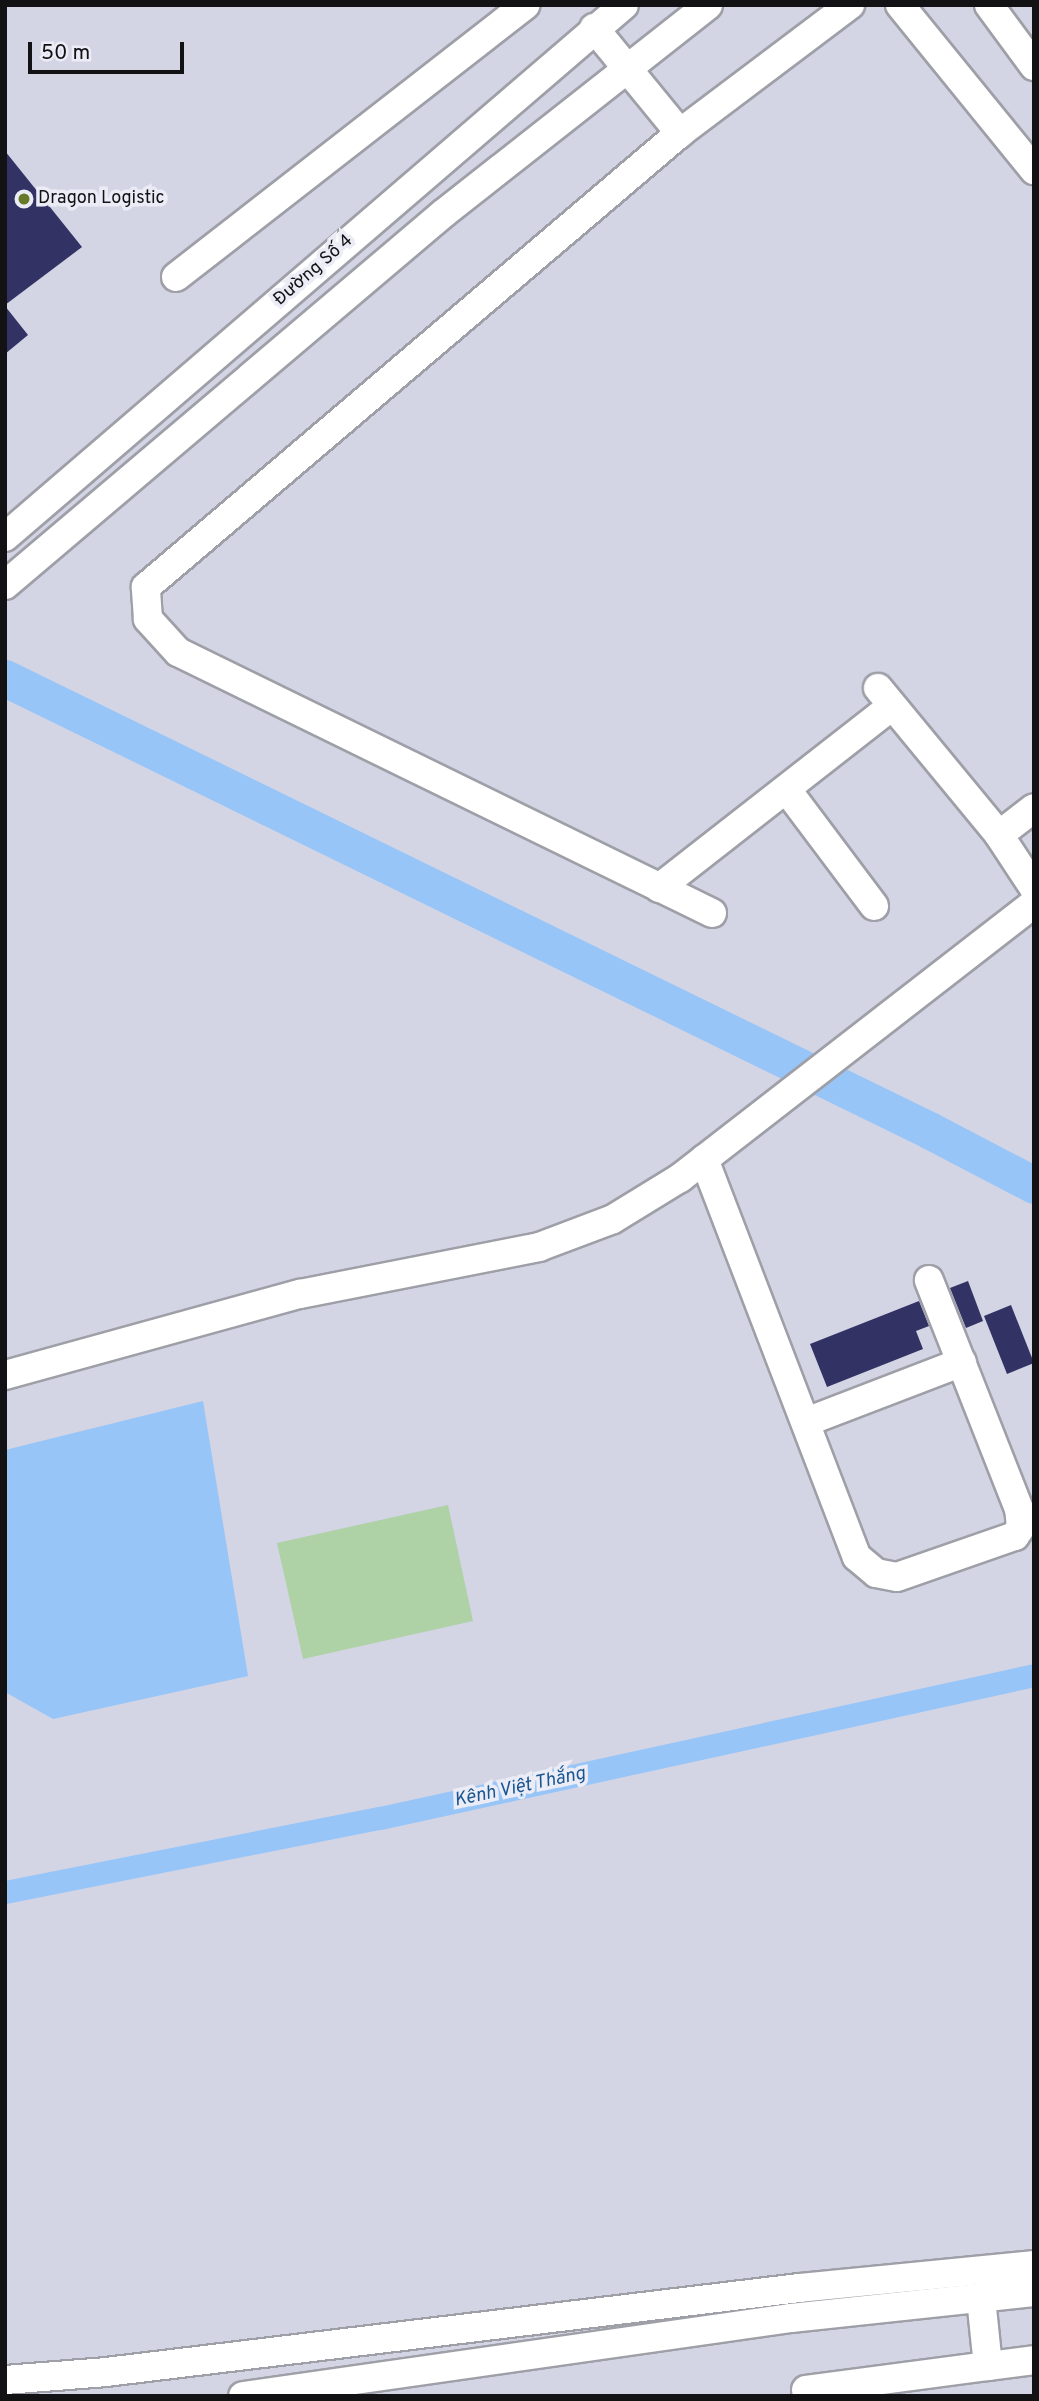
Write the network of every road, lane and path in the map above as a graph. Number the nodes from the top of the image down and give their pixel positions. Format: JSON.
{"nodes":[{"id":1,"x":526,"y":5,"type":"edge"},
{"id":2,"x":624,"y":5,"type":"edge"},
{"id":3,"x":708,"y":5,"type":"edge"},
{"id":4,"x":850,"y":5,"type":"edge"},
{"id":5,"x":900,"y":5,"type":"edge"},
{"id":6,"x":989,"y":5,"type":"edge"},
{"id":7,"x":594,"y":28,"type":"junction"},
{"id":8,"x":1034,"y":66,"type":"edge"},
{"id":9,"x":626,"y":70,"type":"junction"},
{"id":10,"x":680,"y":133,"type":"junction"},
{"id":11,"x":1034,"y":170,"type":"edge"},
{"id":12,"x":176,"y":277,"type":"dead end"},
{"id":13,"x":5,"y":537,"type":"edge"},
{"id":14,"x":10,"y":571,"type":"edge"},
{"id":15,"x":787,"y":790,"type":"junction"},
{"id":16,"x":1034,"y":808,"type":"edge"},
{"id":17,"x":999,"y":835,"type":"junction"},
{"id":18,"x":659,"y":888,"type":"junction"},
{"id":19,"x":1034,"y":888,"type":"edge"},
{"id":20,"x":1034,"y":903,"type":"edge"},
{"id":21,"x":874,"y":906,"type":"dead end"},
{"id":22,"x":712,"y":913,"type":"dead end"},
{"id":23,"x":704,"y":1159,"type":"junction"},
{"id":24,"x":929,"y":1280,"type":"dead end"},
{"id":25,"x":962,"y":1362,"type":"junction"},
{"id":26,"x":5,"y":1375,"type":"edge"},
{"id":27,"x":806,"y":1422,"type":"junction"},
{"id":28,"x":1034,"y":2265,"type":"edge"},
{"id":29,"x":1034,"y":2292,"type":"edge"},
{"id":30,"x":981,"y":2298,"type":"junction"},
{"id":31,"x":1034,"y":2360,"type":"edge"},
{"id":32,"x":988,"y":2366,"type":"junction"},
{"id":33,"x":5,"y":2380,"type":"edge"},
{"id":34,"x":807,"y":2390,"type":"dead end"},
{"id":35,"x":261,"y":2394,"type":"edge"}],
"edges":[{"from":1,"to":12,"type":"street"},
{"from":2,"to":7,"type":"street","name":"Đường Số 4"},
{"from":3,"to":9,"type":"street"},
{"from":4,"to":10,"type":"street"},
{"from":5,"to":11,"type":"street"},
{"from":6,"to":8,"type":"street"},
{"from":7,"to":9,"type":"street"},
{"from":7,"to":13,"type":"street","name":"Đường Số 4"},
{"from":9,"to":10,"type":"street"},
{"from":9,"to":14,"type":"street"},
{"from":10,"to":18,"type":"street"},
{"from":15,"to":17,"type":"street"},
{"from":15,"to":18,"type":"street"},
{"from":15,"to":21,"type":"street"},
{"from":16,"to":17,"type":"street"},
{"from":17,"to":19,"type":"street"},
{"from":18,"to":22,"type":"street"},
{"from":20,"to":23,"type":"street"},
{"from":23,"to":26,"type":"street"},
{"from":23,"to":27,"type":"street"},
{"from":24,"to":25,"type":"street"},
{"from":25,"to":27,"type":"street"},
{"from":25,"to":27,"type":"street"},
{"from":28,"to":33,"type":"street"},
{"from":29,"to":30,"type":"street"},
{"from":30,"to":32,"type":"street"},
{"from":30,"to":35,"type":"street"},
{"from":31,"to":32,"type":"street"},
{"from":32,"to":34,"type":"street"}]}
